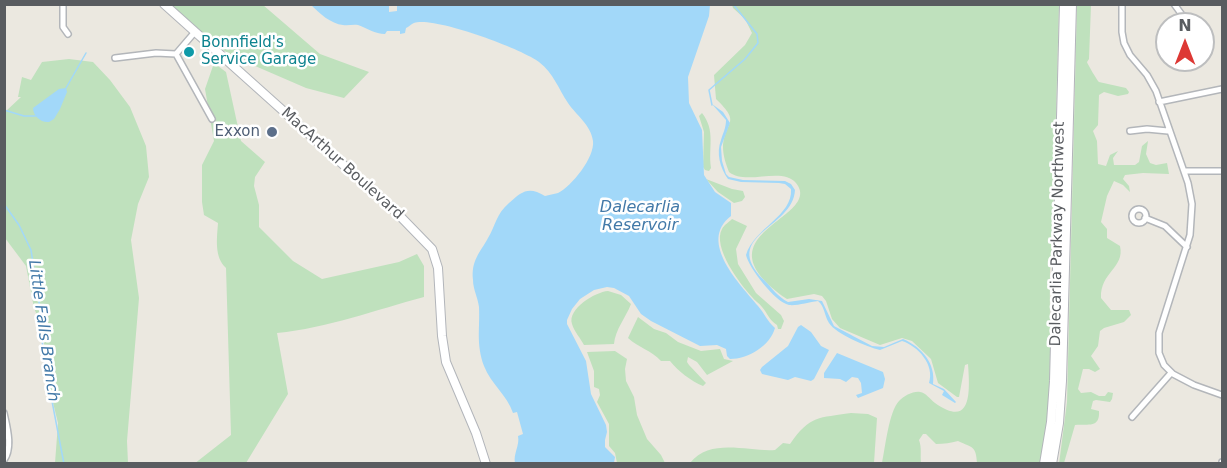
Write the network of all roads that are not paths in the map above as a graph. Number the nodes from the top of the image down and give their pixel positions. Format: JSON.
{"nodes":[{"id":1,"x":63,"y":4,"type":"edge"},
{"id":2,"x":1064,"y":4,"type":"edge"},
{"id":3,"x":1072,"y":4,"type":"edge"},
{"id":4,"x":1122,"y":4,"type":"edge"},
{"id":5,"x":164,"y":5,"type":"edge"},
{"id":6,"x":194,"y":33,"type":"junction"},
{"id":7,"x":68,"y":34,"type":"dead end"},
{"id":8,"x":176,"y":54,"type":"junction"},
{"id":9,"x":115,"y":58,"type":"dead end"},
{"id":10,"x":1222,"y":89,"type":"edge"},
{"id":11,"x":1159,"y":102,"type":"junction"},
{"id":12,"x":212,"y":119,"type":"dead end"},
{"id":13,"x":1130,"y":131,"type":"dead end"},
{"id":14,"x":1168,"y":131,"type":"junction"},
{"id":15,"x":1184,"y":171,"type":"junction"},
{"id":16,"x":1222,"y":171,"type":"edge"},
{"id":17,"x":1145,"y":218,"type":"dead end"},
{"id":18,"x":1187,"y":247,"type":"junction"},
{"id":19,"x":1172,"y":373,"type":"junction"},
{"id":20,"x":1222,"y":395,"type":"edge"},
{"id":21,"x":4,"y":413,"type":"edge"},
{"id":22,"x":1132,"y":417,"type":"dead end"},
{"id":23,"x":4,"y":460,"type":"edge"},
{"id":24,"x":486,"y":464,"type":"edge"},
{"id":25,"x":1044,"y":464,"type":"edge"},
{"id":26,"x":1052,"y":464,"type":"edge"}],
"edges":[{"from":1,"to":7,"type":"street"},
{"from":2,"to":25,"type":"main road","name":"Dalecarlia Parkway Northwest"},
{"from":3,"to":26,"type":"main road","name":"Dalecarlia Parkway Northwest"},
{"from":4,"to":11,"type":"street"},
{"from":5,"to":6,"type":"main road","name":"MacArthur Boulevard"},
{"from":6,"to":8,"type":"street"},
{"from":6,"to":24,"type":"main road","name":"MacArthur Boulevard"},
{"from":8,"to":9,"type":"street"},
{"from":8,"to":12,"type":"street"},
{"from":10,"to":11,"type":"street"},
{"from":11,"to":14,"type":"street"},
{"from":13,"to":14,"type":"street"},
{"from":14,"to":15,"type":"street"},
{"from":15,"to":16,"type":"street"},
{"from":15,"to":18,"type":"street"},
{"from":17,"to":18,"type":"street"},
{"from":18,"to":19,"type":"street"},
{"from":19,"to":20,"type":"street"},
{"from":19,"to":22,"type":"street"},
{"from":21,"to":23,"type":"street"}]}
